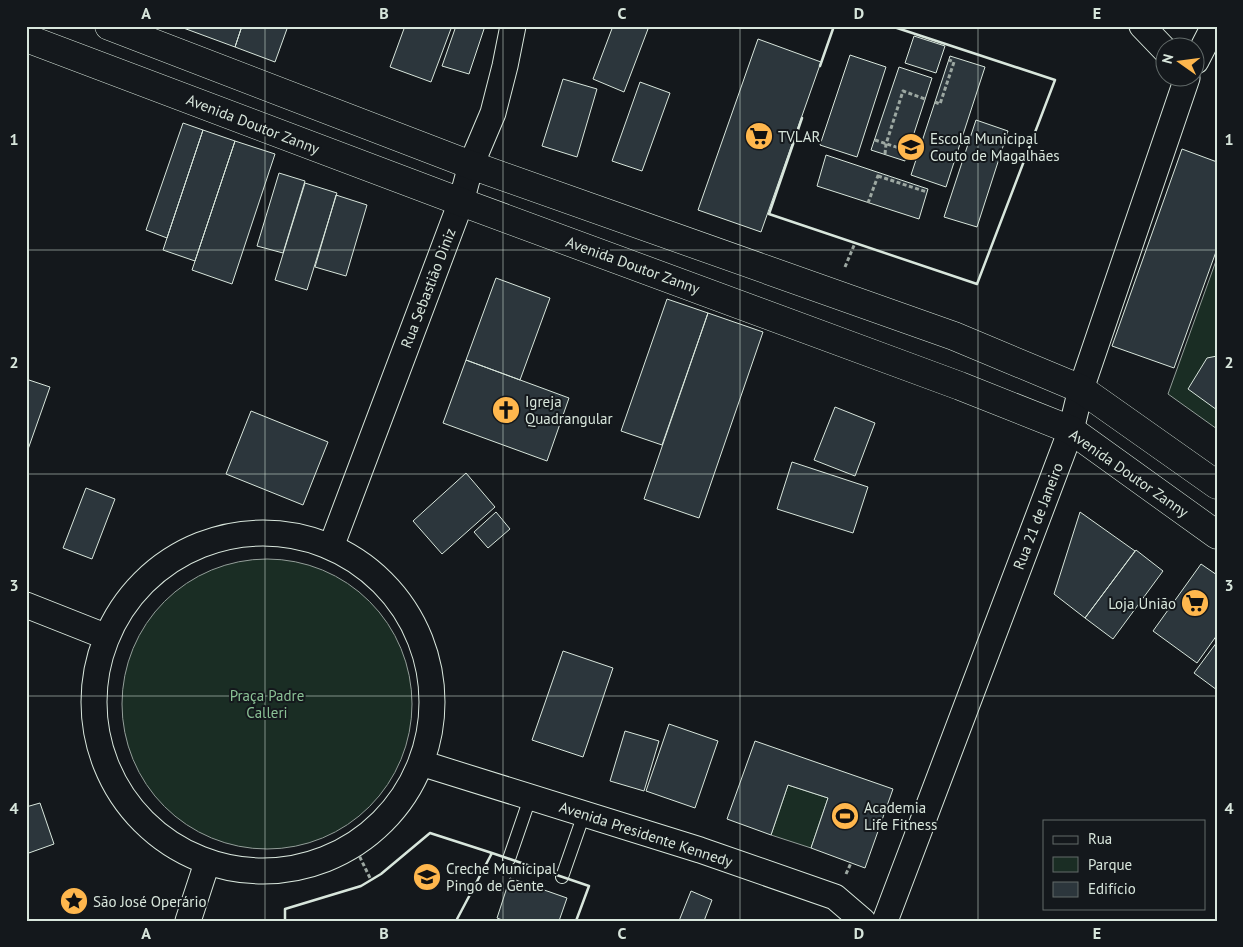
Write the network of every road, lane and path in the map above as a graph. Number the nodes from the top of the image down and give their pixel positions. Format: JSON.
{"nodes":[{"id":1,"x":109,"y":26,"type":"edge"},
{"id":2,"x":513,"y":26,"type":"edge"},
{"id":3,"x":1142,"y":26,"type":"edge"},
{"id":4,"x":1214,"y":26,"type":"edge"},
{"id":5,"x":26,"y":38,"type":"edge"},
{"id":6,"x":1156,"y":40,"type":"edge"},
{"id":7,"x":1206,"y":42,"type":"edge"},
{"id":8,"x":949,"y":60,"type":"dead end"},
{"id":9,"x":1184,"y":88,"type":"edge"},
{"id":10,"x":925,"y":99,"type":"dead end"},
{"id":11,"x":935,"y":102,"type":"dead end"},
{"id":12,"x":875,"y":140,"type":"dead end"},
{"id":13,"x":886,"y":144,"type":"junction"},
{"id":14,"x":908,"y":152,"type":"dead end"},
{"id":15,"x":886,"y":154,"type":"dead end"},
{"id":16,"x":471,"y":165,"type":"junction"},
{"id":17,"x":927,"y":192,"type":"dead end"},
{"id":18,"x":461,"y":202,"type":"junction"},
{"id":19,"x":868,"y":203,"type":"dead end"},
{"id":20,"x":1081,"y":389,"type":"junction"},
{"id":21,"x":1071,"y":430,"type":"junction"},
{"id":22,"x":1217,"y":485,"type":"edge"},
{"id":23,"x":1217,"y":535,"type":"edge"},
{"id":24,"x":330,"y":547,"type":"junction"},
{"id":25,"x":26,"y":605,"type":"edge"},
{"id":26,"x":107,"y":637,"type":"junction"},
{"id":27,"x":421,"y":763,"type":"junction"},
{"id":28,"x":530,"y":798,"type":"junction"},
{"id":29,"x":584,"y":814,"type":"junction"},
{"id":30,"x":354,"y":845,"type":"junction"},
{"id":31,"x":509,"y":859,"type":"dead end"},
{"id":32,"x":207,"y":863,"type":"junction"},
{"id":33,"x":562,"y":877,"type":"dead end"},
{"id":34,"x":370,"y":880,"type":"dead end"},
{"id":35,"x":188,"y":921,"type":"edge"},
{"id":36,"x":863,"y":921,"type":"edge"},
{"id":37,"x":885,"y":921,"type":"edge"}],
"edges":[{"from":1,"to":16,"type":"street"},
{"from":2,"to":16,"type":"street","name":"Rua Sebastião Diniz"},
{"from":3,"to":6,"type":"street"},
{"from":4,"to":7,"type":"street"},
{"from":5,"to":18,"type":"street","name":"Avenida Doutor Zanny"},
{"from":8,"to":11,"type":"path"},
{"from":9,"to":20,"type":"street","name":"Rua 21 de Janeiro"},
{"from":10,"to":13,"type":"path"},
{"from":12,"to":13,"type":"path"},
{"from":13,"to":14,"type":"path"},
{"from":13,"to":15,"type":"path"},
{"from":16,"to":18,"type":"street","name":"Rua Sebastião Diniz"},
{"from":16,"to":20,"type":"street"},
{"from":17,"to":19,"type":"path"},
{"from":18,"to":21,"type":"street","name":"Avenida Doutor Zanny"},
{"from":18,"to":24,"type":"street","name":"Rua Sebastião Diniz"},
{"from":20,"to":21,"type":"street","name":"Rua 21 de Janeiro"},
{"from":20,"to":22,"type":"street"},
{"from":21,"to":23,"type":"street","name":"Avenida Doutor Zanny"},
{"from":21,"to":37,"type":"street","name":"Rua 21 de Janeiro"},
{"from":24,"to":26,"type":"street"},
{"from":24,"to":27,"type":"street"},
{"from":25,"to":26,"type":"street"},
{"from":26,"to":32,"type":"street"},
{"from":27,"to":28,"type":"street","name":"Avenida Presidente Kennedy"},
{"from":27,"to":30,"type":"street"},
{"from":28,"to":29,"type":"street","name":"Avenida Presidente Kennedy"},
{"from":28,"to":31,"type":"lane"},
{"from":29,"to":33,"type":"lane"},
{"from":29,"to":36,"type":"street","name":"Avenida Presidente Kennedy"},
{"from":30,"to":32,"type":"street"},
{"from":30,"to":34,"type":"path"},
{"from":32,"to":35,"type":"street"}]}
